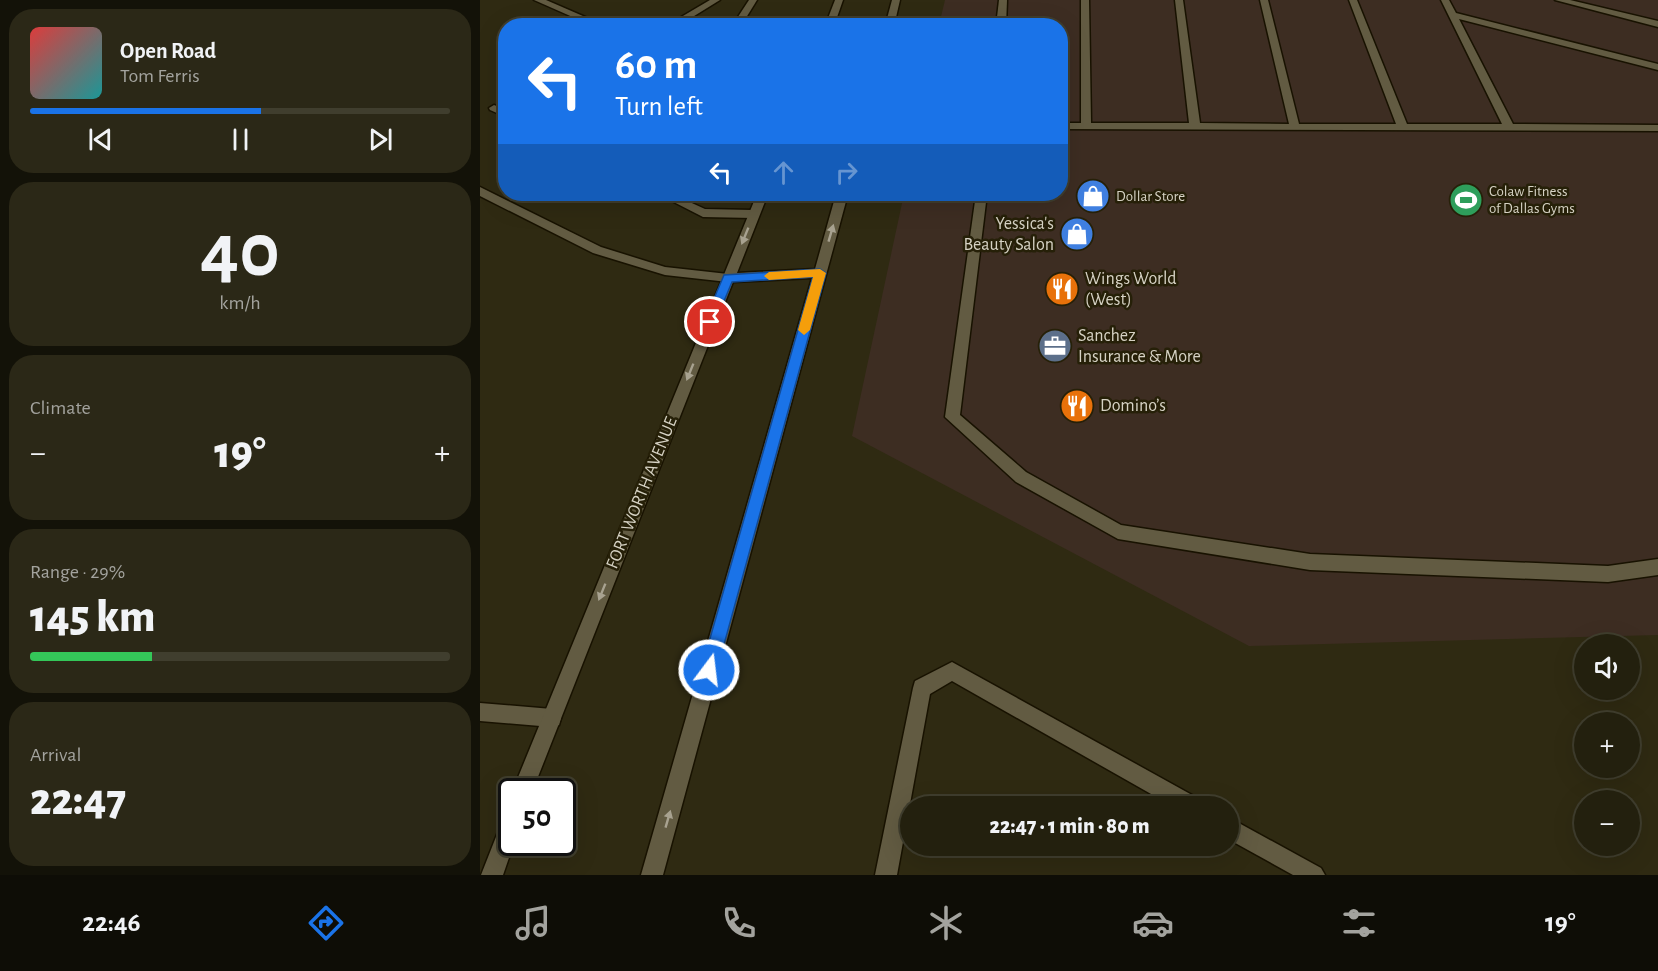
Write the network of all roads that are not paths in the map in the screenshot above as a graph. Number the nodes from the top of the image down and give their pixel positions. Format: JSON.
{"nodes":[{"id":1,"x":538,"y":0,"type":"edge"},
{"id":2,"x":716,"y":0,"type":"edge"},
{"id":3,"x":753,"y":0,"type":"edge"},
{"id":4,"x":839,"y":0,"type":"edge"},
{"id":5,"x":896,"y":0,"type":"edge"},
{"id":6,"x":1003,"y":0,"type":"edge"},
{"id":7,"x":1085,"y":0,"type":"edge"},
{"id":8,"x":1179,"y":0,"type":"edge"},
{"id":9,"x":1264,"y":0,"type":"edge"},
{"id":10,"x":1353,"y":0,"type":"edge"},
{"id":11,"x":1445,"y":0,"type":"edge"},
{"id":12,"x":1559,"y":0,"type":"edge"},
{"id":13,"x":1453,"y":15,"type":"junction"},
{"id":14,"x":582,"y":18,"type":"edge"},
{"id":15,"x":684,"y":18,"type":"edge"},
{"id":16,"x":741,"y":18,"type":"edge"},
{"id":17,"x":832,"y":18,"type":"edge"},
{"id":18,"x":891,"y":18,"type":"edge"},
{"id":19,"x":1001,"y":18,"type":"edge"},
{"id":20,"x":1658,"y":24,"type":"edge"},
{"id":21,"x":1658,"y":67,"type":"edge"},
{"id":22,"x":494,"y":108,"type":"dead end"},
{"id":23,"x":498,"y":110,"type":"edge"},
{"id":24,"x":1068,"y":126,"type":"edge"},
{"id":25,"x":1086,"y":126,"type":"junction"},
{"id":26,"x":1195,"y":126,"type":"junction"},
{"id":27,"x":1295,"y":127,"type":"junction"},
{"id":28,"x":1403,"y":127,"type":"junction"},
{"id":29,"x":1509,"y":127,"type":"junction"},
{"id":30,"x":1658,"y":128,"type":"edge"},
{"id":31,"x":480,"y":190,"type":"edge"},
{"id":32,"x":498,"y":199,"type":"edge"},
{"id":33,"x":501,"y":201,"type":"edge"},
{"id":34,"x":678,"y":201,"type":"edge"},
{"id":35,"x":759,"y":201,"type":"edge"},
{"id":36,"x":840,"y":201,"type":"edge"},
{"id":37,"x":980,"y":201,"type":"edge"},
{"id":38,"x":753,"y":214,"type":"junction"},
{"id":39,"x":820,"y":273,"type":"junction"},
{"id":40,"x":728,"y":278,"type":"junction"},
{"id":41,"x":1658,"y":567,"type":"edge"},
{"id":42,"x":480,"y":712,"type":"edge"},
{"id":43,"x":552,"y":718,"type":"junction"},
{"id":44,"x":528,"y":778,"type":"edge"},
{"id":45,"x":901,"y":796,"type":"edge"},
{"id":46,"x":1174,"y":796,"type":"edge"},
{"id":47,"x":900,"y":802,"type":"edge"},
{"id":48,"x":1239,"y":833,"type":"edge"},
{"id":49,"x":499,"y":856,"type":"edge"},
{"id":50,"x":492,"y":875,"type":"edge"},
{"id":51,"x":652,"y":875,"type":"edge"},
{"id":52,"x":886,"y":875,"type":"edge"},
{"id":53,"x":1314,"y":875,"type":"edge"}],
"edges":[{"from":1,"to":14,"type":"main road"},
{"from":2,"to":15,"type":"main road"},
{"from":3,"to":16,"type":"main road"},
{"from":4,"to":17,"type":"main road"},
{"from":5,"to":18,"type":"main road"},
{"from":6,"to":19,"type":"main road"},
{"from":7,"to":25,"type":"main road"},
{"from":8,"to":26,"type":"main road"},
{"from":9,"to":27,"type":"main road"},
{"from":10,"to":28,"type":"main road"},
{"from":11,"to":13,"type":"main road"},
{"from":12,"to":20,"type":"main road"},
{"from":13,"to":21,"type":"main road"},
{"from":13,"to":29,"type":"main road"},
{"from":22,"to":23,"type":"main road"},
{"from":24,"to":25,"type":"main road"},
{"from":25,"to":26,"type":"main road"},
{"from":26,"to":27,"type":"main road"},
{"from":27,"to":28,"type":"main road"},
{"from":28,"to":29,"type":"main road"},
{"from":29,"to":30,"type":"main road"},
{"from":31,"to":32,"type":"main road"},
{"from":33,"to":40,"type":"main road"},
{"from":34,"to":38,"type":"main road"},
{"from":35,"to":38,"type":"main road","name":"FORT WORTH AVENUE"},
{"from":39,"to":36,"type":"main road","one_way":true},
{"from":37,"to":41,"type":"main road"},
{"from":38,"to":40,"type":"main road","name":"FORT WORTH AVENUE","one_way":true},
{"from":39,"to":40,"type":"main road"},
{"from":51,"to":39,"type":"main road","one_way":true},
{"from":40,"to":43,"type":"main road","name":"FORT WORTH AVENUE","one_way":true},
{"from":42,"to":43,"type":"main road"},
{"from":43,"to":44,"type":"main road","name":"FORT WORTH AVENUE"},
{"from":45,"to":46,"type":"main road"},
{"from":47,"to":52,"type":"main road"},
{"from":48,"to":53,"type":"main road"},
{"from":49,"to":50,"type":"main road"}]}
